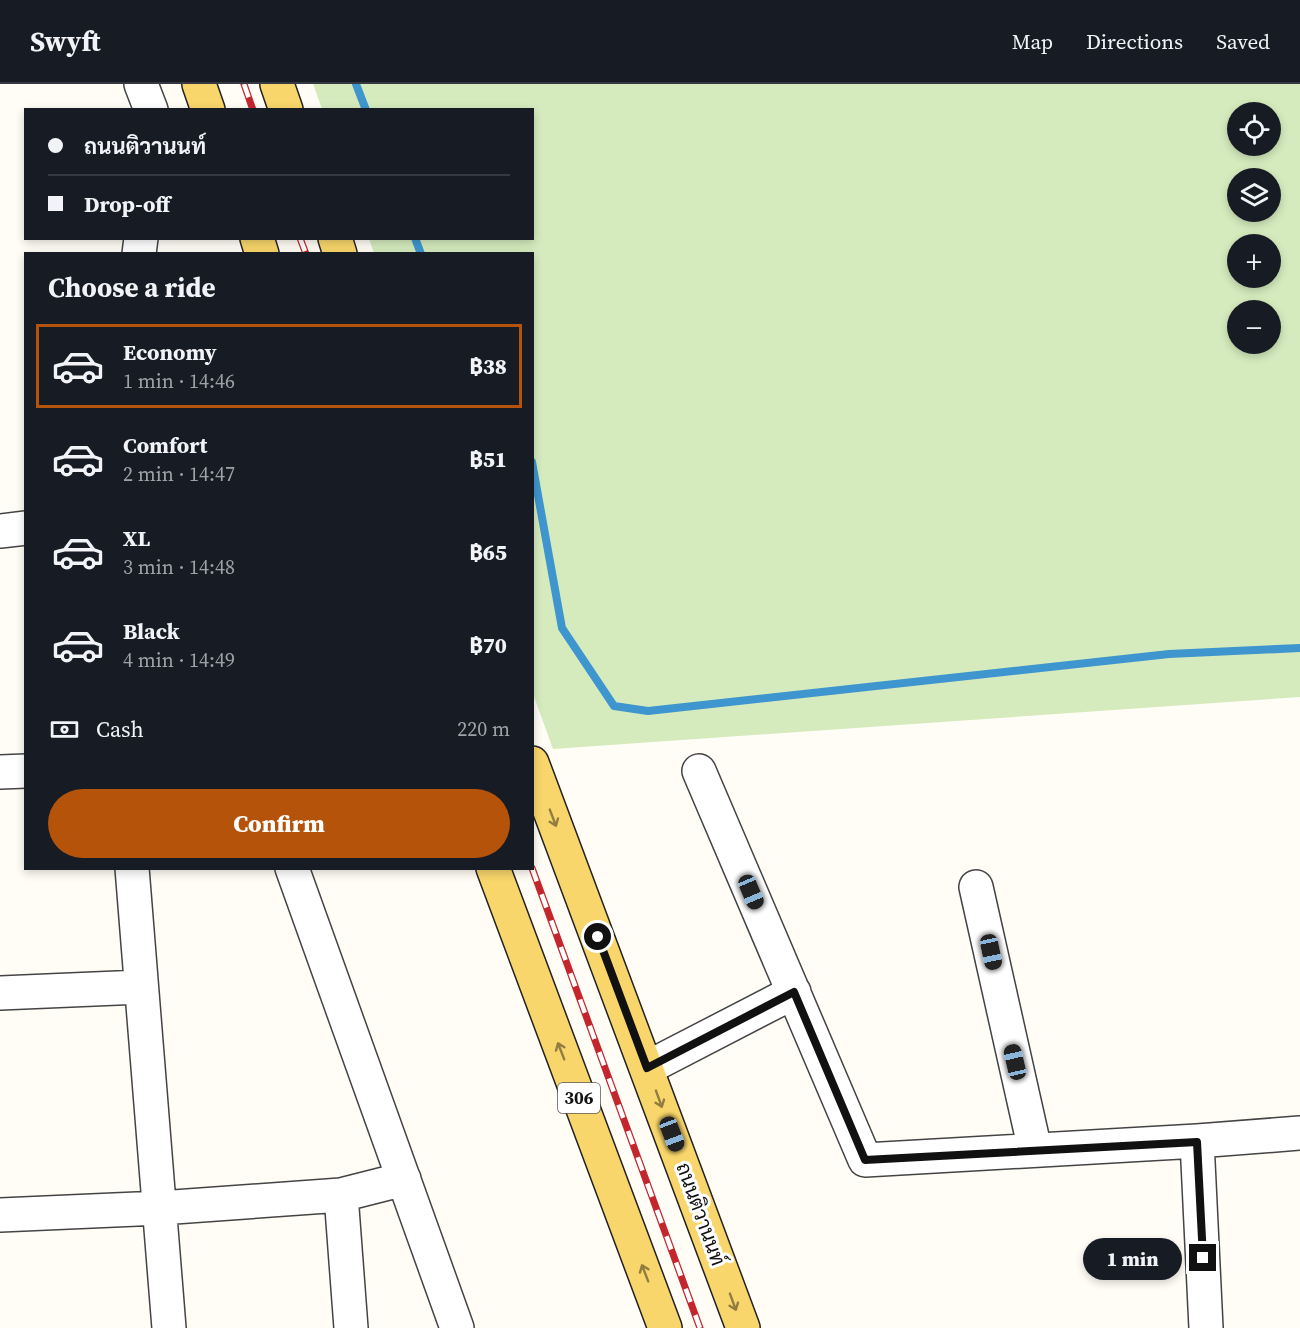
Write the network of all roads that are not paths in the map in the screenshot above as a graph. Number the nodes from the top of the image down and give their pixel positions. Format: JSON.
{"nodes":[{"id":1,"x":141,"y":84,"type":"edge"},
{"id":2,"x":199,"y":84,"type":"edge"},
{"id":3,"x":277,"y":84,"type":"edge"},
{"id":4,"x":150,"y":108,"type":"edge"},
{"id":5,"x":207,"y":108,"type":"edge"},
{"id":6,"x":285,"y":108,"type":"edge"},
{"id":7,"x":24,"y":528,"type":"edge"},
{"id":8,"x":0,"y":531,"type":"edge"},
{"id":9,"x":534,"y":768,"type":"edge"},
{"id":10,"x":24,"y":771,"type":"edge"},
{"id":11,"x":699,"y":771,"type":"dead end"},
{"id":12,"x":0,"y":772,"type":"edge"},
{"id":13,"x":132,"y":870,"type":"edge"},
{"id":14,"x":293,"y":870,"type":"edge"},
{"id":15,"x":494,"y":870,"type":"edge"},
{"id":16,"x":976,"y":887,"type":"dead end"},
{"id":17,"x":141,"y":987,"type":"junction"},
{"id":18,"x":794,"y":992,"type":"junction"},
{"id":19,"x":0,"y":993,"type":"edge"},
{"id":20,"x":647,"y":1068,"type":"junction"},
{"id":21,"x":1300,"y":1133,"type":"edge"},
{"id":22,"x":1197,"y":1142,"type":"junction"},
{"id":23,"x":1035,"y":1150,"type":"junction"},
{"id":24,"x":404,"y":1179,"type":"junction"},
{"id":25,"x":341,"y":1195,"type":"junction"},
{"id":26,"x":159,"y":1208,"type":"junction"},
{"id":27,"x":0,"y":1215,"type":"edge"},
{"id":28,"x":170,"y":1328,"type":"edge"},
{"id":29,"x":351,"y":1328,"type":"edge"},
{"id":30,"x":457,"y":1328,"type":"edge"},
{"id":31,"x":665,"y":1328,"type":"edge"},
{"id":32,"x":743,"y":1328,"type":"edge"},
{"id":33,"x":1206,"y":1328,"type":"edge"}],
"edges":[{"from":1,"to":4,"type":"street"},
{"from":2,"to":5,"type":"main road"},
{"from":3,"to":6,"type":"main road"},
{"from":7,"to":8,"type":"street"},
{"from":9,"to":20,"type":"main road","name":"ถนนติวานนท์","one_way":true},
{"from":10,"to":12,"type":"street"},
{"from":11,"to":18,"type":"street"},
{"from":13,"to":17,"type":"street"},
{"from":14,"to":24,"type":"street"},
{"from":31,"to":15,"type":"main road","number":"306","one_way":true},
{"from":16,"to":23,"type":"street"},
{"from":17,"to":19,"type":"street"},
{"from":17,"to":26,"type":"street"},
{"from":18,"to":20,"type":"street"},
{"from":18,"to":23,"type":"street"},
{"from":20,"to":32,"type":"main road","name":"ถนนติวานนท์","one_way":true},
{"from":21,"to":22,"type":"street"},
{"from":22,"to":23,"type":"street"},
{"from":22,"to":33,"type":"street"},
{"from":24,"to":25,"type":"street"},
{"from":24,"to":30,"type":"street"},
{"from":25,"to":26,"type":"street"},
{"from":25,"to":29,"type":"street"},
{"from":26,"to":27,"type":"street"},
{"from":26,"to":28,"type":"street"}]}
